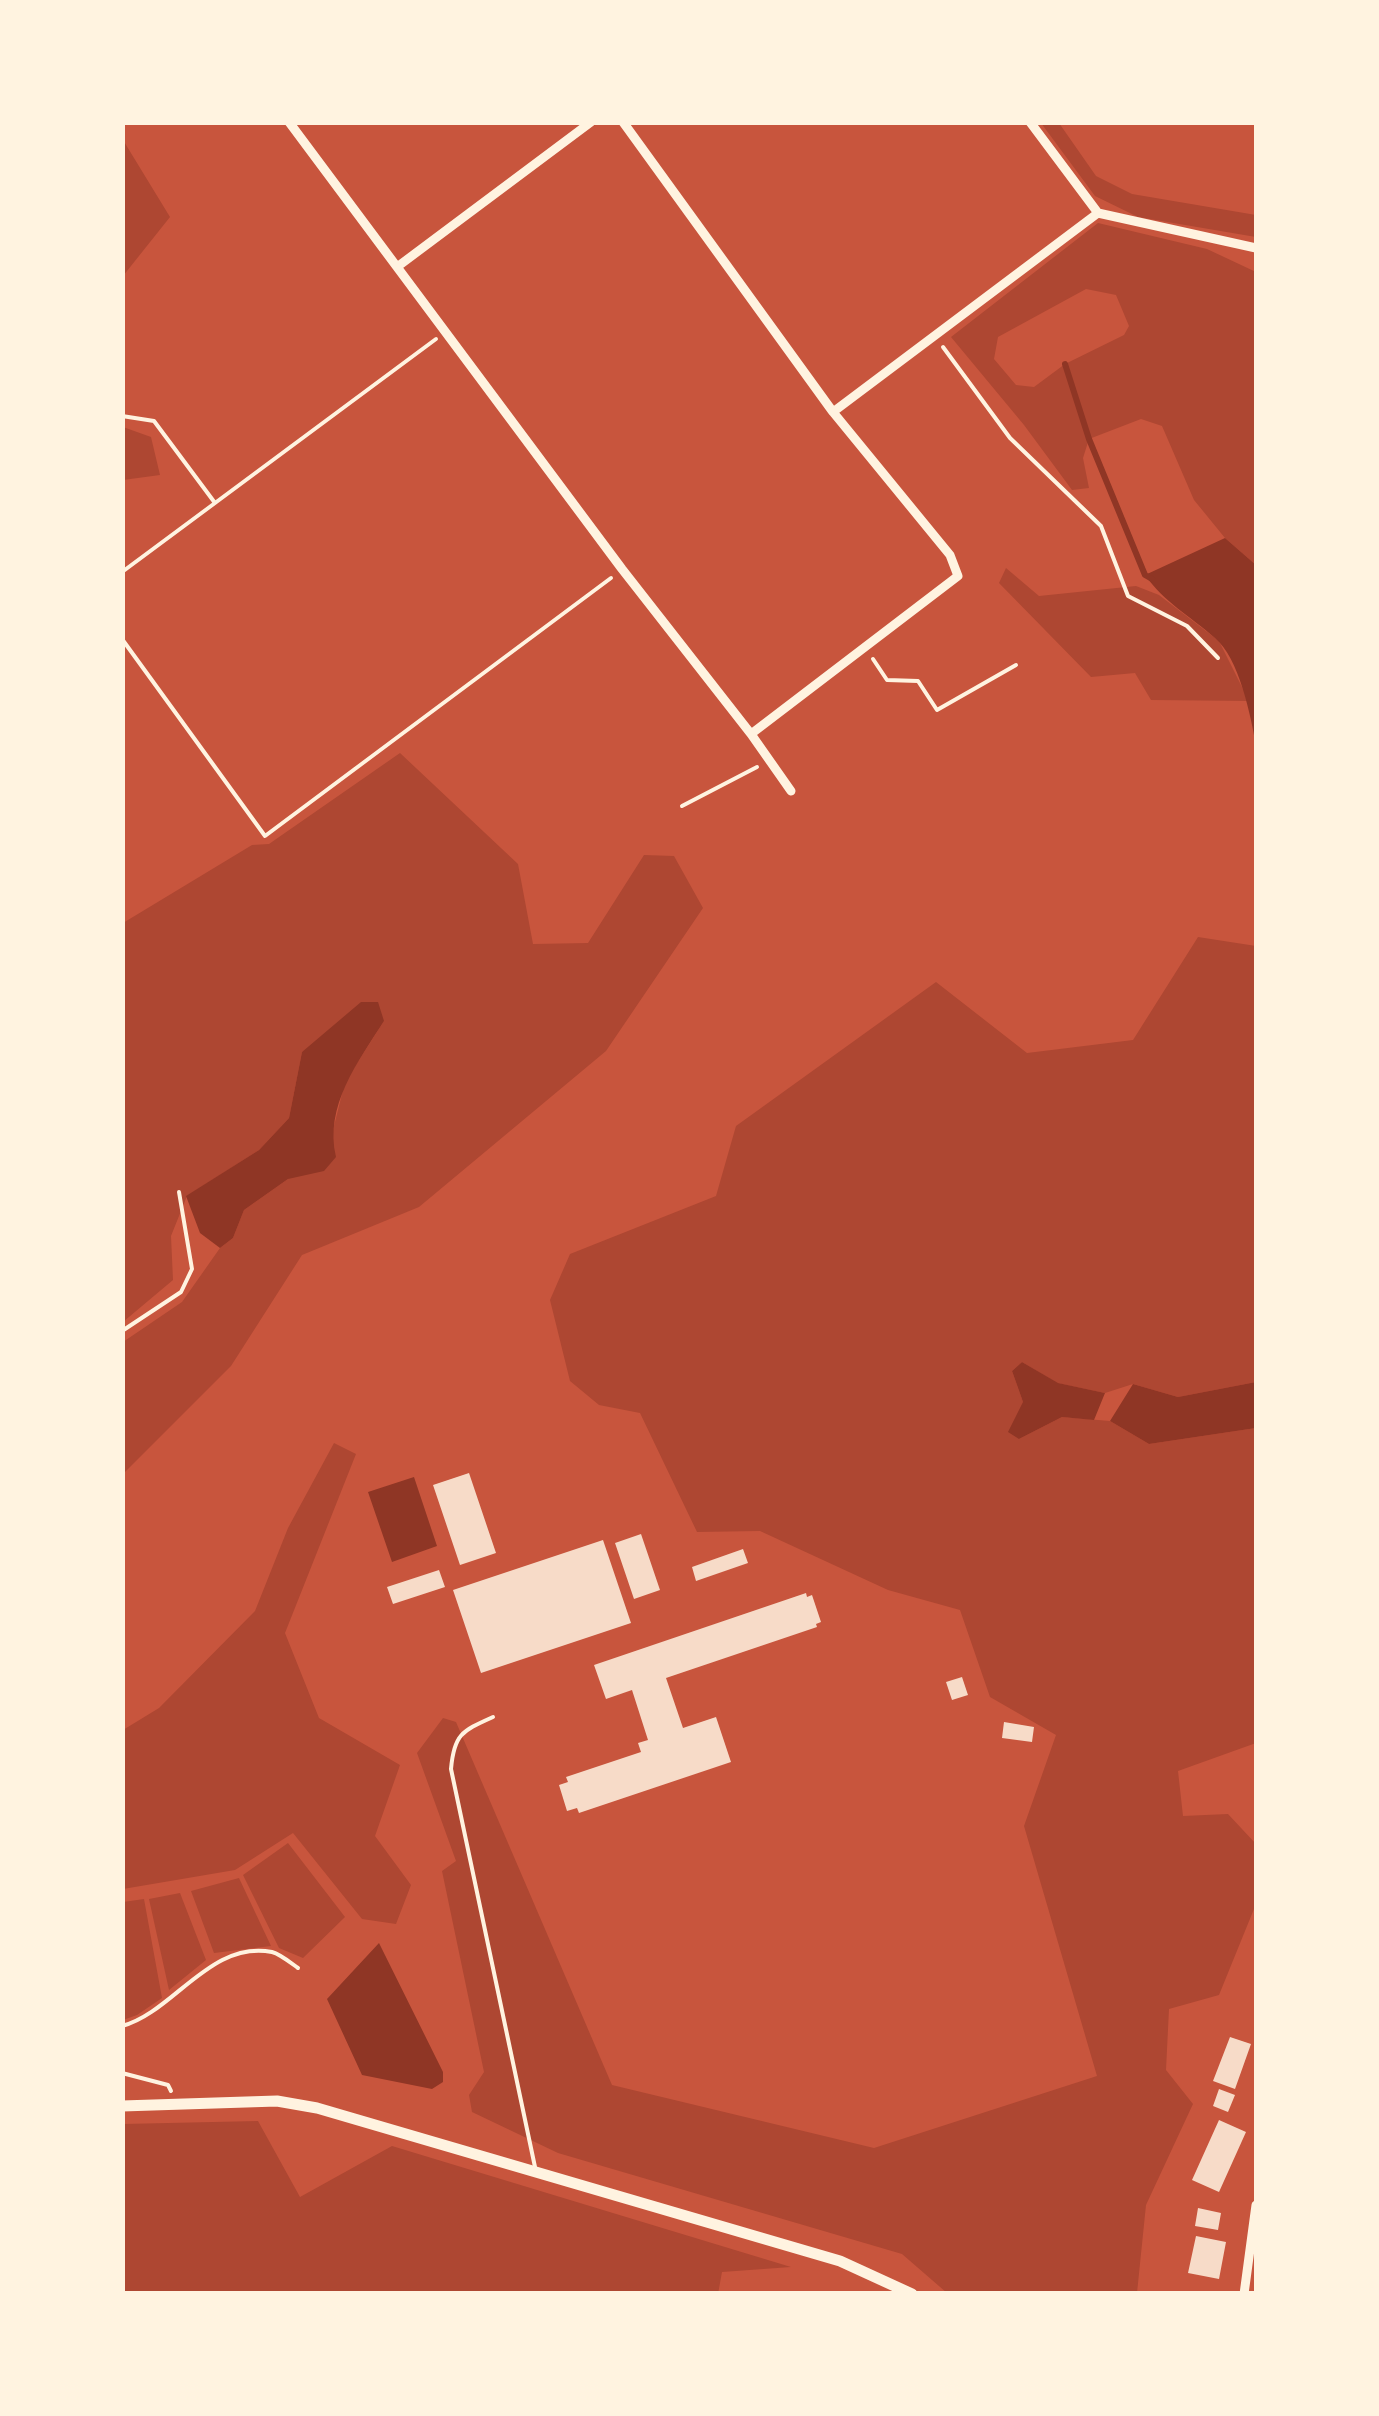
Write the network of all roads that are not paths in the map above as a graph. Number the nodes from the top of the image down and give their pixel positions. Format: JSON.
{"nodes":[{"id":1,"x":289,"y":122,"type":"edge"},
{"id":2,"x":591,"y":122,"type":"edge"},
{"id":3,"x":623,"y":122,"type":"edge"},
{"id":4,"x":1030,"y":122,"type":"edge"},
{"id":5,"x":1098,"y":213,"type":"junction"},
{"id":6,"x":1256,"y":248,"type":"edge"},
{"id":7,"x":397,"y":268,"type":"junction"},
{"id":8,"x":833,"y":412,"type":"junction"},
{"id":9,"x":751,"y":734,"type":"junction"},
{"id":10,"x":791,"y":791,"type":"dead end"},
{"id":11,"x":493,"y":1717,"type":"dead end"},
{"id":12,"x":122,"y":2106,"type":"edge"},
{"id":13,"x":536,"y":2171,"type":"junction"},
{"id":14,"x":1256,"y":2204,"type":"edge"},
{"id":15,"x":912,"y":2294,"type":"edge"},
{"id":16,"x":1244,"y":2294,"type":"edge"}],
"edges":[{"from":1,"to":7,"type":"street"},
{"from":2,"to":7,"type":"street"},
{"from":3,"to":8,"type":"street"},
{"from":4,"to":5,"type":"street"},
{"from":5,"to":6,"type":"street"},
{"from":5,"to":8,"type":"street"},
{"from":7,"to":9,"type":"street"},
{"from":8,"to":9,"type":"street"},
{"from":9,"to":10,"type":"street"},
{"from":11,"to":13,"type":"lane"},
{"from":12,"to":13,"type":"street"},
{"from":13,"to":15,"type":"street"},
{"from":14,"to":16,"type":"street"}]}
